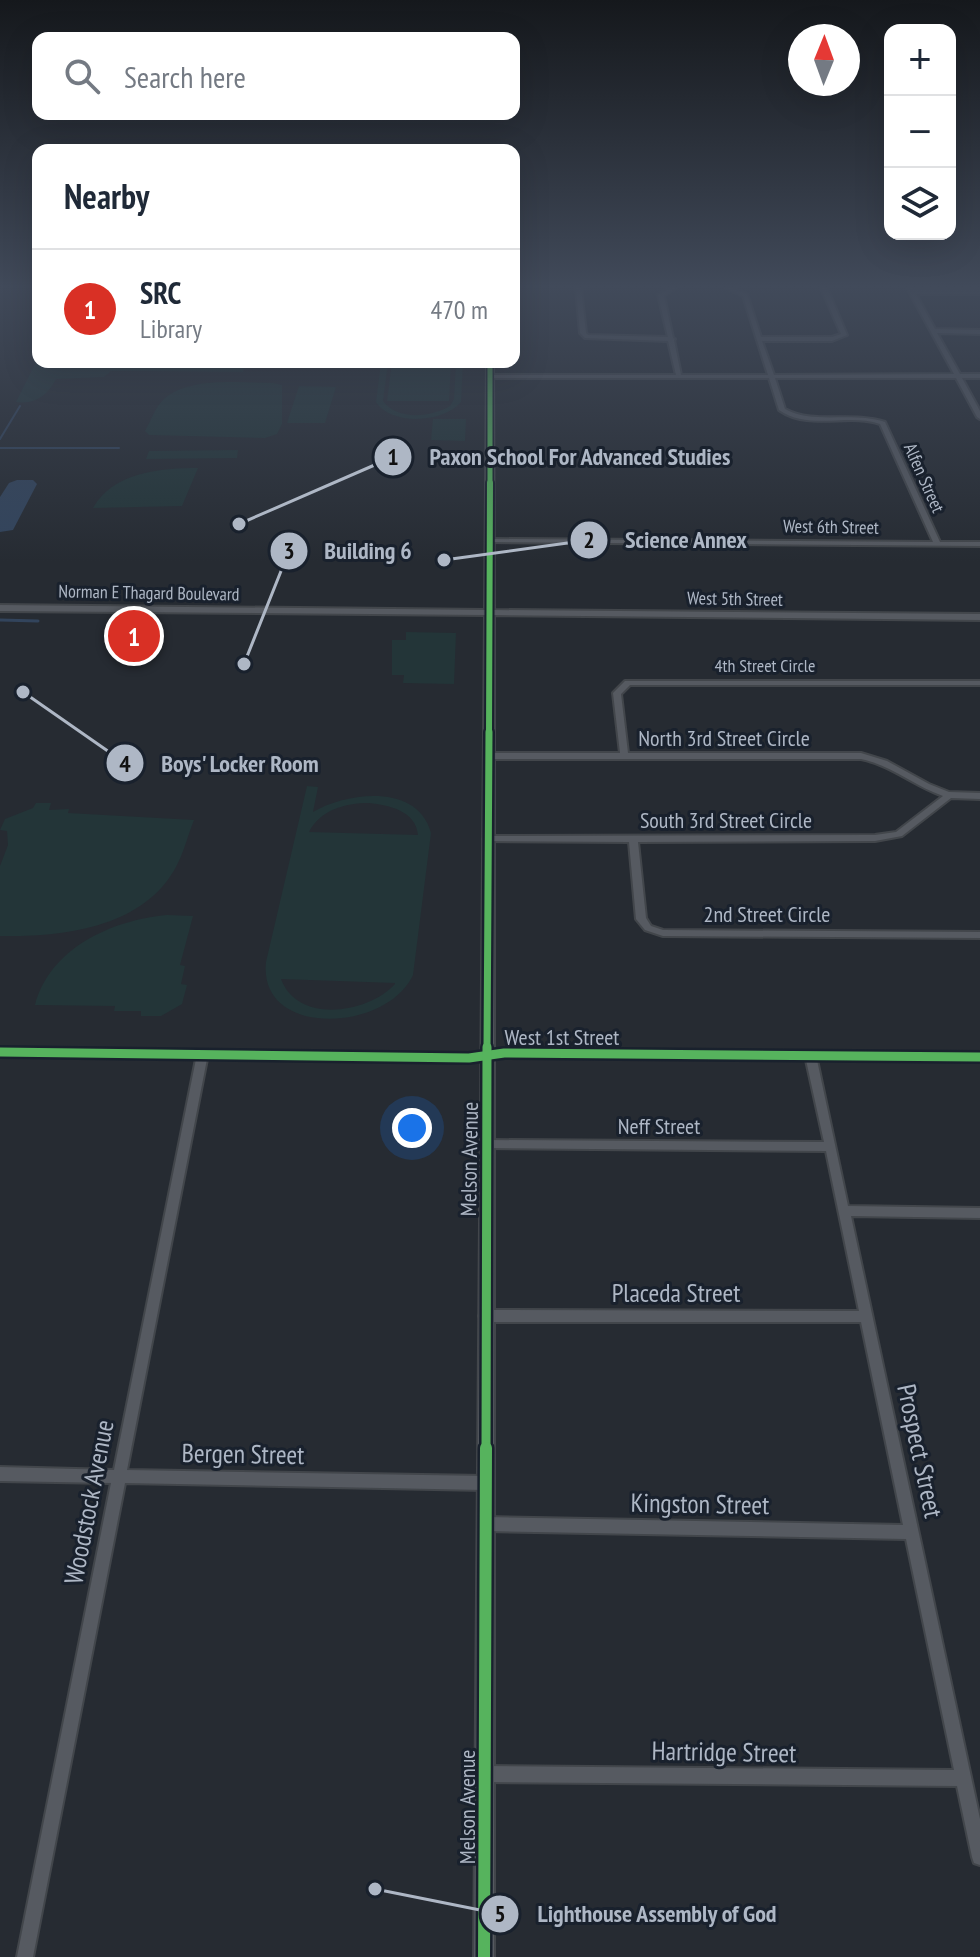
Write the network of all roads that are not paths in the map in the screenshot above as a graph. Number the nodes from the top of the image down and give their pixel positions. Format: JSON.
{"nodes":[{"id":1,"x":490,"y":379,"type":"edge"},
{"id":2,"x":773,"y":379,"type":"edge"},
{"id":3,"x":960,"y":379,"type":"edge"},
{"id":4,"x":980,"y":417,"type":"edge"},
{"id":5,"x":490,"y":541,"type":"junction"},
{"id":6,"x":938,"y":544,"type":"junction"},
{"id":7,"x":980,"y":544,"type":"edge"},
{"id":8,"x":0,"y":608,"type":"edge"},
{"id":9,"x":489,"y":613,"type":"junction"},
{"id":10,"x":980,"y":617,"type":"edge"},
{"id":11,"x":980,"y":683,"type":"edge"},
{"id":12,"x":489,"y":756,"type":"junction"},
{"id":13,"x":624,"y":756,"type":"junction"},
{"id":14,"x":950,"y":795,"type":"junction"},
{"id":15,"x":980,"y":796,"type":"edge"},
{"id":16,"x":633,"y":838,"type":"junction"},
{"id":17,"x":488,"y":839,"type":"junction"},
{"id":18,"x":980,"y":935,"type":"edge"},
{"id":19,"x":0,"y":1052,"type":"edge"},
{"id":20,"x":488,"y":1055,"type":"junction"},
{"id":21,"x":202,"y":1056,"type":"junction"},
{"id":22,"x":811,"y":1056,"type":"junction"},
{"id":23,"x":980,"y":1057,"type":"edge"},
{"id":24,"x":488,"y":1144,"type":"junction"},
{"id":25,"x":830,"y":1147,"type":"junction"},
{"id":26,"x":844,"y":1211,"type":"junction"},
{"id":27,"x":980,"y":1213,"type":"edge"},
{"id":28,"x":485,"y":1316,"type":"junction"},
{"id":29,"x":867,"y":1317,"type":"junction"},
{"id":30,"x":0,"y":1474,"type":"edge"},
{"id":31,"x":119,"y":1476,"type":"junction"},
{"id":32,"x":485,"y":1483,"type":"junction"},
{"id":33,"x":486,"y":1524,"type":"junction"},
{"id":34,"x":912,"y":1532,"type":"junction"},
{"id":35,"x":485,"y":1774,"type":"junction"},
{"id":36,"x":963,"y":1778,"type":"junction"},
{"id":37,"x":980,"y":1857,"type":"edge"},
{"id":38,"x":25,"y":1957,"type":"edge"},
{"id":39,"x":484,"y":1957,"type":"edge"}],
"edges":[{"from":1,"to":5,"type":"street","name":"Melson Avenue"},
{"from":2,"to":6,"type":"street","name":"Alfen Street"},
{"from":3,"to":4,"type":"street"},
{"from":5,"to":6,"type":"street","name":"West 6th Street"},
{"from":5,"to":9,"type":"street","name":"Melson Avenue"},
{"from":6,"to":7,"type":"street","name":"West 6th Street"},
{"from":8,"to":9,"type":"street","name":"Norman E Thagard Boulevard"},
{"from":9,"to":10,"type":"street","name":"West 5th Street"},
{"from":9,"to":12,"type":"street","name":"Melson Avenue"},
{"from":11,"to":13,"type":"street","name":"4th Street Circle"},
{"from":12,"to":13,"type":"street","name":"North 3rd Street Circle"},
{"from":12,"to":17,"type":"street","name":"Melson Avenue"},
{"from":13,"to":14,"type":"street","name":"North 3rd Street Circle"},
{"from":14,"to":15,"type":"street"},
{"from":14,"to":16,"type":"street","name":"South 3rd Street Circle"},
{"from":16,"to":17,"type":"street","name":"South 3rd Street Circle"},
{"from":16,"to":18,"type":"street","name":"2nd Street Circle"},
{"from":17,"to":20,"type":"street","name":"Melson Avenue"},
{"from":19,"to":21,"type":"street","name":"West 1st Street"},
{"from":20,"to":21,"type":"street","name":"West 1st Street"},
{"from":20,"to":22,"type":"street","name":"West 1st Street"},
{"from":20,"to":24,"type":"street","name":"Melson Avenue"},
{"from":21,"to":31,"type":"street","name":"Woodstock Avenue"},
{"from":22,"to":23,"type":"street","name":"West 1st Street"},
{"from":22,"to":25,"type":"street","name":"Prospect Street"},
{"from":24,"to":25,"type":"street","name":"Neff Street"},
{"from":24,"to":28,"type":"street","name":"Melson Avenue"},
{"from":25,"to":26,"type":"street","name":"Prospect Street"},
{"from":26,"to":27,"type":"street"},
{"from":26,"to":29,"type":"street","name":"Prospect Street"},
{"from":28,"to":29,"type":"street","name":"Placeda Street"},
{"from":28,"to":32,"type":"street","name":"Melson Avenue"},
{"from":29,"to":34,"type":"street","name":"Prospect Street"},
{"from":30,"to":31,"type":"street","name":"Bergen Street"},
{"from":31,"to":32,"type":"street","name":"Bergen Street"},
{"from":31,"to":38,"type":"street","name":"Woodstock Avenue"},
{"from":32,"to":33,"type":"street","name":"Melson Avenue"},
{"from":33,"to":34,"type":"street","name":"Kingston Street"},
{"from":33,"to":35,"type":"street","name":"Melson Avenue"},
{"from":34,"to":36,"type":"street","name":"Prospect Street"},
{"from":35,"to":36,"type":"street","name":"Hartridge Street"},
{"from":35,"to":39,"type":"street","name":"Melson Avenue"},
{"from":36,"to":37,"type":"street","name":"Prospect Street"}]}
